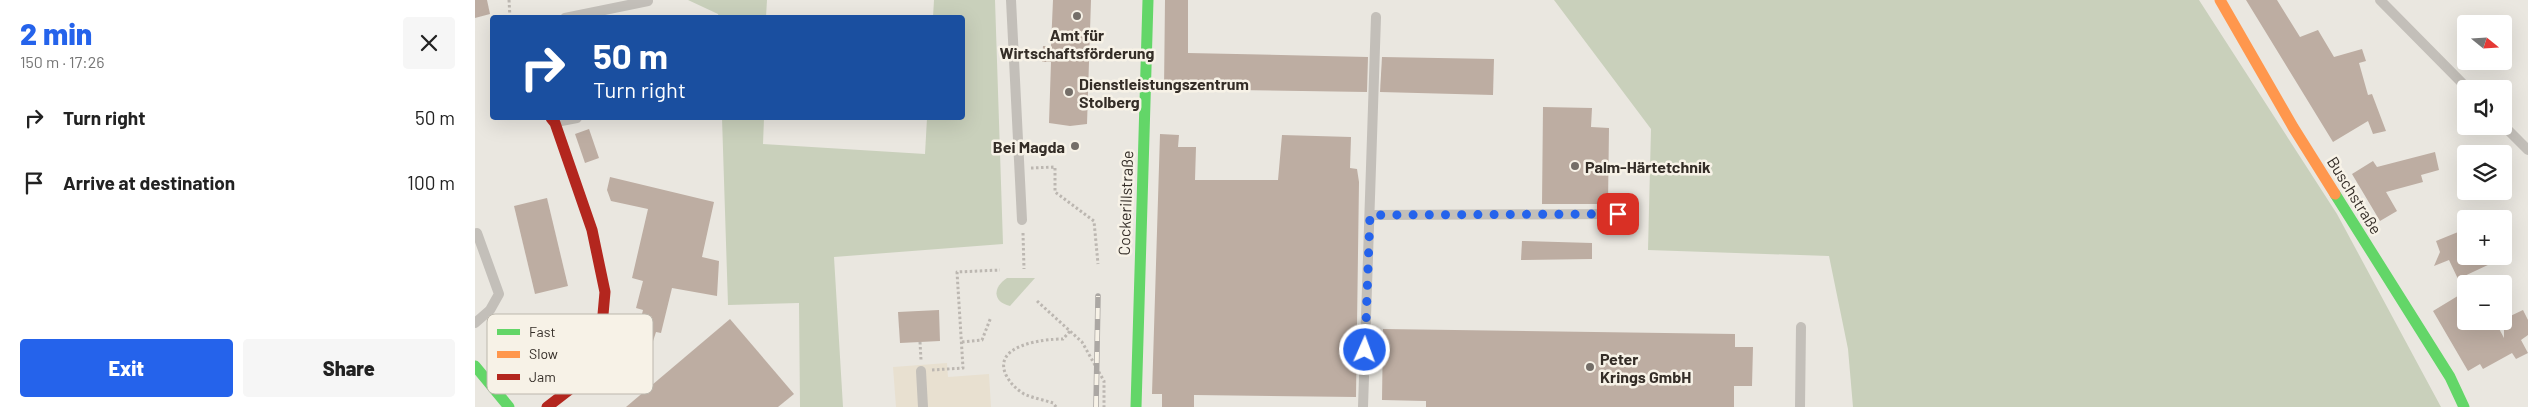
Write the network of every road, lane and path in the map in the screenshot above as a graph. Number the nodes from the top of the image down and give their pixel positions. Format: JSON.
{"nodes":[{"id":1,"x":509,"y":0,"type":"edge"},
{"id":2,"x":1011,"y":0,"type":"edge"},
{"id":3,"x":1148,"y":0,"type":"edge"},
{"id":4,"x":2220,"y":0,"type":"edge"},
{"id":5,"x":2380,"y":0,"type":"edge"},
{"id":6,"x":648,"y":1,"type":"edge"},
{"id":7,"x":511,"y":15,"type":"edge"},
{"id":8,"x":580,"y":15,"type":"edge"},
{"id":9,"x":1376,"y":18,"type":"dead end"},
{"id":10,"x":2458,"y":80,"type":"edge"},
{"id":11,"x":553,"y":120,"type":"edge"},
{"id":12,"x":2512,"y":134,"type":"edge"},
{"id":13,"x":2528,"y":150,"type":"edge"},
{"id":14,"x":1019,"y":168,"type":"junction"},
{"id":15,"x":1618,"y":214,"type":"dead end"},
{"id":16,"x":1370,"y":215,"type":"junction"},
{"id":17,"x":1022,"y":220,"type":"dead end"},
{"id":18,"x":477,"y":233,"type":"dead end"},
{"id":19,"x":1023,"y":237,"type":"dead end"},
{"id":20,"x":1098,"y":264,"type":"dead end"},
{"id":21,"x":1024,"y":269,"type":"dead end"},
{"id":22,"x":1000,"y":270,"type":"dead end"},
{"id":23,"x":1037,"y":301,"type":"dead end"},
{"id":24,"x":603,"y":314,"type":"edge"},
{"id":25,"x":991,"y":317,"type":"dead end"},
{"id":26,"x":475,"y":323,"type":"edge"},
{"id":27,"x":1801,"y":326,"type":"dead end"},
{"id":28,"x":1070,"y":331,"type":"junction"},
{"id":29,"x":962,"y":342,"type":"junction"},
{"id":30,"x":475,"y":366,"type":"edge"},
{"id":31,"x":921,"y":371,"type":"joint"},
{"id":32,"x":487,"y":380,"type":"edge"},
{"id":33,"x":498,"y":394,"type":"edge"},
{"id":34,"x":564,"y":394,"type":"edge"},
{"id":35,"x":509,"y":407,"type":"edge"},
{"id":36,"x":547,"y":407,"type":"edge"},
{"id":37,"x":923,"y":407,"type":"edge"},
{"id":38,"x":1056,"y":407,"type":"edge"},
{"id":39,"x":1104,"y":407,"type":"edge"},
{"id":40,"x":1136,"y":407,"type":"edge"},
{"id":41,"x":1363,"y":407,"type":"edge"},
{"id":42,"x":1800,"y":407,"type":"edge"},
{"id":43,"x":2464,"y":407,"type":"edge"}],
"edges":[{"from":1,"to":7,"type":"path"},
{"from":2,"to":14,"type":"lane"},
{"from":3,"to":40,"type":"street","name":"Cockerillstraße"},
{"from":4,"to":43,"type":"street","name":"Buschstraße"},
{"from":5,"to":10,"type":"lane"},
{"from":6,"to":8,"type":"lane"},
{"from":9,"to":16,"type":"lane"},
{"from":11,"to":24,"type":"street"},
{"from":12,"to":13,"type":"lane"},
{"from":14,"to":17,"type":"lane"},
{"from":14,"to":20,"type":"path"},
{"from":15,"to":16,"type":"lane"},
{"from":16,"to":41,"type":"lane"},
{"from":18,"to":26,"type":"lane"},
{"from":19,"to":21,"type":"path"},
{"from":22,"to":29,"type":"path"},
{"from":23,"to":28,"type":"path"},
{"from":25,"to":29,"type":"path"},
{"from":27,"to":42,"type":"lane"},
{"from":28,"to":38,"type":"path"},
{"from":28,"to":39,"type":"path"},
{"from":29,"to":31,"type":"path"},
{"from":30,"to":32,"type":"street"},
{"from":31,"to":37,"type":"lane"},
{"from":33,"to":35,"type":"street"},
{"from":34,"to":36,"type":"street"}]}
